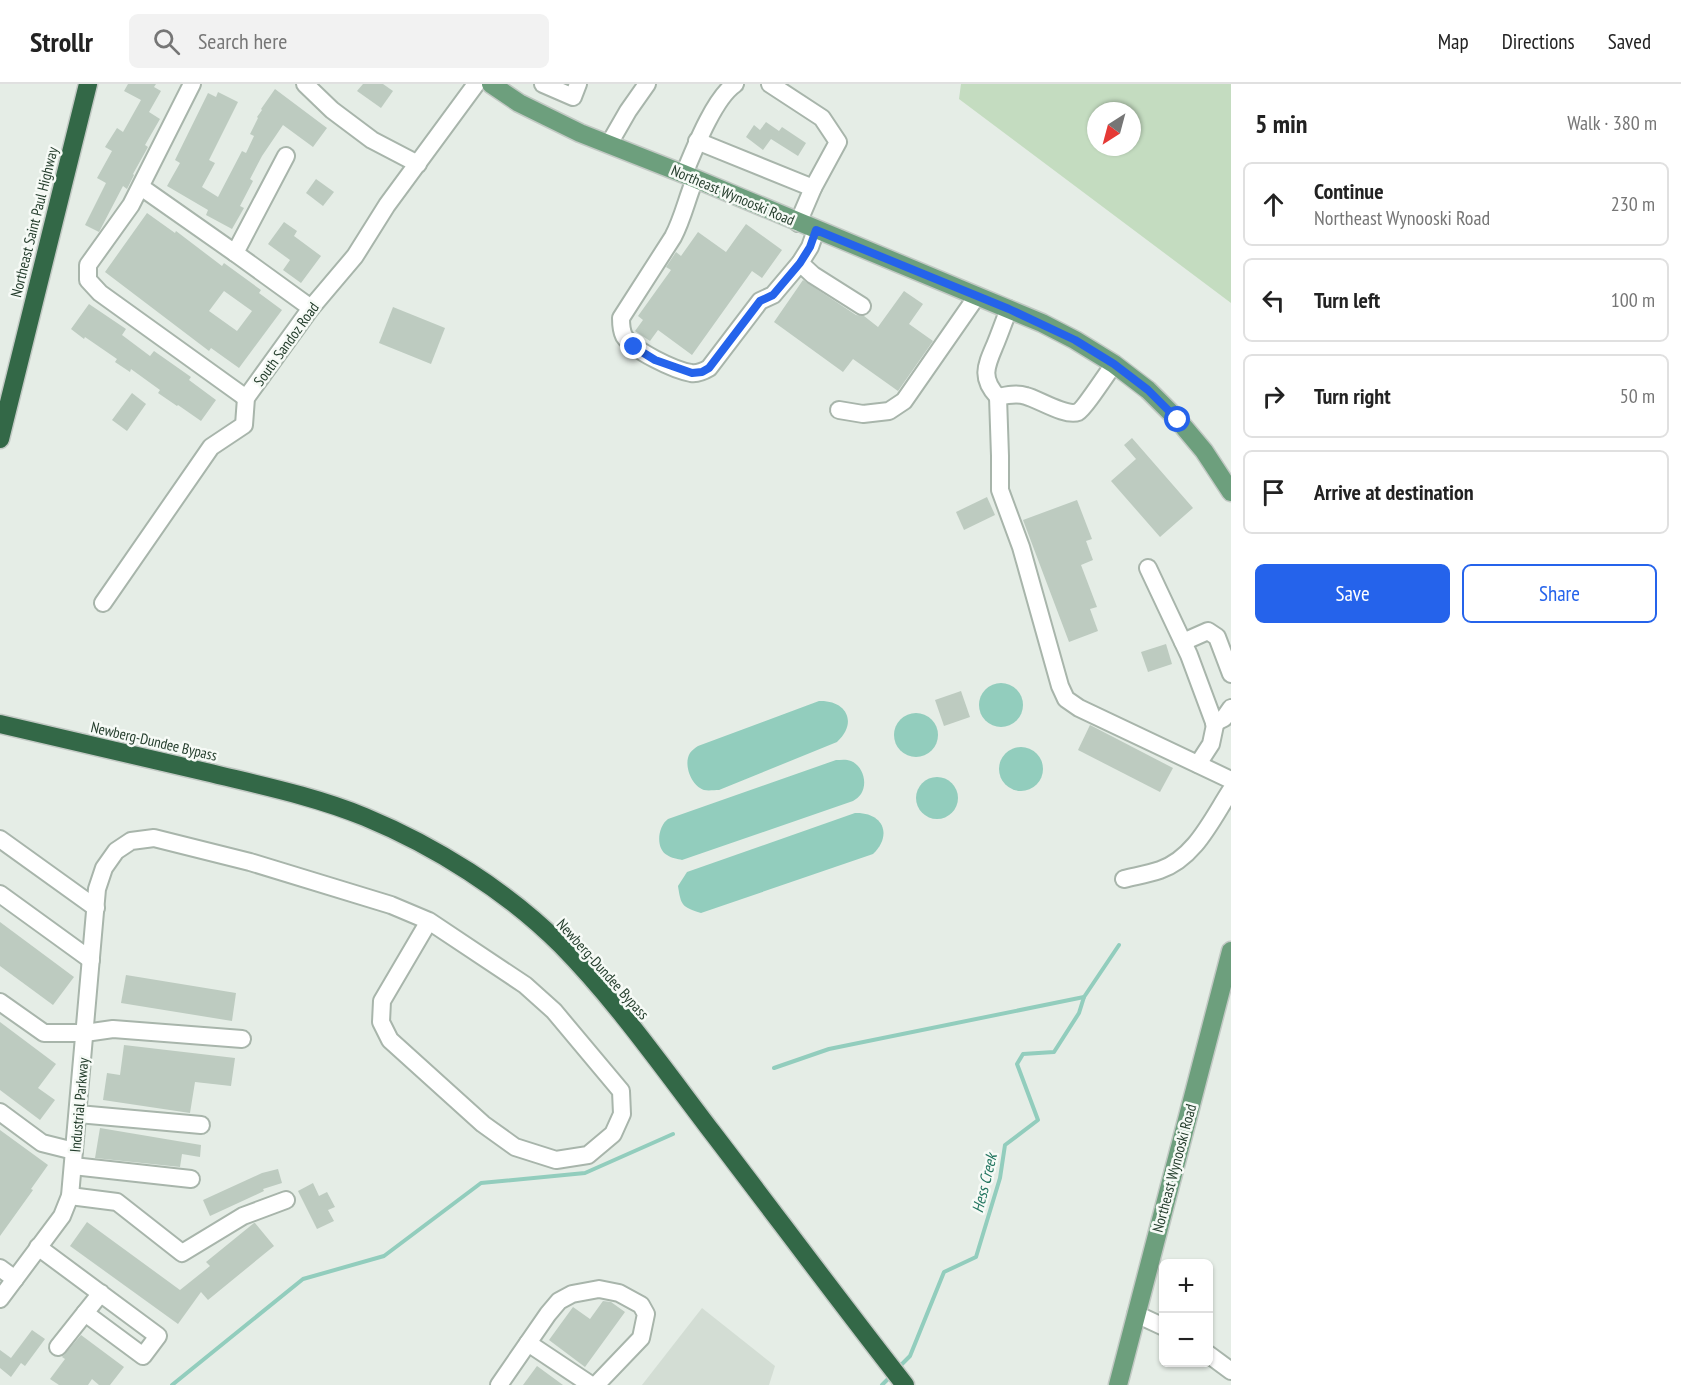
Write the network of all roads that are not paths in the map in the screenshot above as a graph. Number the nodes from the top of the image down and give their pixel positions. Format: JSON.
{"nodes":[{"id":1,"x":88,"y":84,"type":"edge"},
{"id":2,"x":192,"y":84,"type":"edge"},
{"id":3,"x":305,"y":84,"type":"edge"},
{"id":4,"x":476,"y":84,"type":"edge"},
{"id":5,"x":491,"y":84,"type":"edge"},
{"id":6,"x":543,"y":84,"type":"edge"},
{"id":7,"x":578,"y":84,"type":"edge"},
{"id":8,"x":647,"y":84,"type":"edge"},
{"id":9,"x":735,"y":84,"type":"edge"},
{"id":10,"x":770,"y":84,"type":"edge"},
{"id":11,"x":532,"y":110,"type":"junction"},
{"id":12,"x":697,"y":141,"type":"junction"},
{"id":13,"x":609,"y":144,"type":"junction"},
{"id":14,"x":286,"y":156,"type":"dead end"},
{"id":15,"x":418,"y":164,"type":"junction"},
{"id":16,"x":690,"y":177,"type":"junction"},
{"id":17,"x":141,"y":187,"type":"junction"},
{"id":18,"x":813,"y":188,"type":"junction"},
{"id":19,"x":798,"y":223,"type":"junction"},
{"id":20,"x":816,"y":230,"type":"junction"},
{"id":21,"x":234,"y":253,"type":"junction"},
{"id":22,"x":800,"y":263,"type":"junction"},
{"id":23,"x":977,"y":296,"type":"junction"},
{"id":24,"x":862,"y":306,"type":"dead end"},
{"id":25,"x":311,"y":308,"type":"junction"},
{"id":26,"x":1009,"y":309,"type":"junction"},
{"id":27,"x":1114,"y":364,"type":"junction"},
{"id":28,"x":998,"y":397,"type":"junction"},
{"id":29,"x":246,"y":398,"type":"junction"},
{"id":30,"x":839,"y":410,"type":"dead end"},
{"id":31,"x":0,"y":439,"type":"edge"},
{"id":32,"x":1231,"y":492,"type":"edge"},
{"id":33,"x":1148,"y":568,"type":"dead end"},
{"id":34,"x":103,"y":603,"type":"dead end"},
{"id":35,"x":1183,"y":642,"type":"junction"},
{"id":36,"x":1231,"y":674,"type":"edge"},
{"id":37,"x":1231,"y":708,"type":"edge"},
{"id":38,"x":1214,"y":723,"type":"junction"},
{"id":39,"x":0,"y":724,"type":"edge"},
{"id":40,"x":26,"y":730,"type":"junction"},
{"id":41,"x":0,"y":739,"type":"edge"},
{"id":42,"x":1198,"y":764,"type":"junction"},
{"id":43,"x":1231,"y":780,"type":"edge"},
{"id":44,"x":1231,"y":790,"type":"edge"},
{"id":45,"x":0,"y":839,"type":"edge"},
{"id":46,"x":1124,"y":879,"type":"dead end"},
{"id":47,"x":0,"y":894,"type":"edge"},
{"id":48,"x":96,"y":908,"type":"junction"},
{"id":49,"x":429,"y":921,"type":"junction"},
{"id":50,"x":1231,"y":951,"type":"edge"},
{"id":51,"x":91,"y":960,"type":"junction"},
{"id":52,"x":0,"y":1002,"type":"edge"},
{"id":53,"x":85,"y":1033,"type":"junction"},
{"id":54,"x":242,"y":1039,"type":"dead end"},
{"id":55,"x":0,"y":1112,"type":"edge"},
{"id":56,"x":78,"y":1114,"type":"junction"},
{"id":57,"x":201,"y":1125,"type":"dead end"},
{"id":58,"x":74,"y":1159,"type":"junction"},
{"id":59,"x":191,"y":1179,"type":"dead end"},
{"id":60,"x":70,"y":1196,"type":"junction"},
{"id":61,"x":286,"y":1200,"type":"dead end"},
{"id":62,"x":38,"y":1247,"type":"junction"},
{"id":63,"x":0,"y":1268,"type":"edge"},
{"id":64,"x":15,"y":1279,"type":"junction"},
{"id":65,"x":101,"y":1293,"type":"junction"},
{"id":66,"x":0,"y":1299,"type":"edge"},
{"id":67,"x":85,"y":1313,"type":"junction"},
{"id":68,"x":1136,"y":1314,"type":"junction"},
{"id":69,"x":1159,"y":1325,"type":"edge"},
{"id":70,"x":528,"y":1343,"type":"junction"},
{"id":71,"x":58,"y":1347,"type":"dead end"},
{"id":72,"x":1213,"y":1357,"type":"edge"},
{"id":73,"x":1231,"y":1371,"type":"edge"},
{"id":74,"x":499,"y":1385,"type":"edge"},
{"id":75,"x":591,"y":1385,"type":"edge"},
{"id":76,"x":597,"y":1385,"type":"edge"},
{"id":77,"x":906,"y":1385,"type":"edge"},
{"id":78,"x":1118,"y":1385,"type":"edge"}],
"edges":[{"from":1,"to":31,"type":"highway","name":"Northeast Saint Paul Highway"},
{"from":2,"to":17,"type":"street"},
{"from":3,"to":15,"type":"street"},
{"from":4,"to":15,"type":"street","name":"South Sandoz Road"},
{"from":5,"to":11,"type":"main road","name":"Northeast Wynooski Road"},
{"from":6,"to":7,"type":"street"},
{"from":6,"to":11,"type":"street"},
{"from":8,"to":13,"type":"street"},
{"from":9,"to":12,"type":"street"},
{"from":10,"to":18,"type":"street"},
{"from":11,"to":13,"type":"main road","name":"Northeast Wynooski Road"},
{"from":12,"to":16,"type":"street"},
{"from":12,"to":18,"type":"street"},
{"from":13,"to":16,"type":"main road","name":"Northeast Wynooski Road"},
{"from":14,"to":21,"type":"street"},
{"from":15,"to":25,"type":"street","name":"South Sandoz Road"},
{"from":16,"to":19,"type":"main road","name":"Northeast Wynooski Road"},
{"from":16,"to":22,"type":"street"},
{"from":17,"to":21,"type":"street"},
{"from":17,"to":29,"type":"street"},
{"from":18,"to":19,"type":"street"},
{"from":19,"to":20,"type":"main road","name":"Northeast Wynooski Road"},
{"from":20,"to":22,"type":"street"},
{"from":20,"to":23,"type":"main road","name":"Northeast Wynooski Road"},
{"from":21,"to":25,"type":"street"},
{"from":22,"to":24,"type":"street"},
{"from":23,"to":26,"type":"main road","name":"Northeast Wynooski Road"},
{"from":23,"to":30,"type":"street"},
{"from":25,"to":29,"type":"street","name":"South Sandoz Road"},
{"from":26,"to":27,"type":"main road","name":"Northeast Wynooski Road"},
{"from":26,"to":28,"type":"street"},
{"from":27,"to":28,"type":"street"},
{"from":27,"to":32,"type":"main road","name":"Northeast Wynooski Road"},
{"from":28,"to":42,"type":"street"},
{"from":29,"to":34,"type":"street","name":"South Sandoz Road"},
{"from":33,"to":35,"type":"street"},
{"from":35,"to":36,"type":"street"},
{"from":35,"to":38,"type":"street"},
{"from":37,"to":38,"type":"street"},
{"from":38,"to":42,"type":"street"},
{"from":39,"to":40,"type":"highway","name":"Newberg-Dundee Bypass"},
{"from":40,"to":41,"type":"highway"},
{"from":40,"to":77,"type":"highway","name":"Newberg-Dundee Bypass"},
{"from":42,"to":43,"type":"street"},
{"from":44,"to":46,"type":"street"},
{"from":45,"to":48,"type":"street"},
{"from":47,"to":51,"type":"street"},
{"from":48,"to":49,"type":"street","name":"Industrial Parkway"},
{"from":48,"to":51,"type":"street","name":"Industrial Parkway"},
{"from":49,"to":49,"type":"street","name":"Industrial Parkway"},
{"from":50,"to":68,"type":"main road","name":"Northeast Wynooski Road"},
{"from":51,"to":53,"type":"street","name":"Industrial Parkway"},
{"from":52,"to":53,"type":"street"},
{"from":53,"to":54,"type":"street"},
{"from":53,"to":56,"type":"street","name":"Industrial Parkway"},
{"from":55,"to":58,"type":"street"},
{"from":56,"to":57,"type":"street"},
{"from":56,"to":58,"type":"street","name":"Industrial Parkway"},
{"from":58,"to":59,"type":"street"},
{"from":58,"to":60,"type":"street","name":"Industrial Parkway"},
{"from":60,"to":61,"type":"street"},
{"from":60,"to":62,"type":"street","name":"Industrial Parkway"},
{"from":62,"to":64,"type":"street","name":"Industrial Parkway"},
{"from":62,"to":65,"type":"street"},
{"from":63,"to":64,"type":"street"},
{"from":64,"to":66,"type":"street","name":"Industrial Parkway"},
{"from":65,"to":67,"type":"street"},
{"from":65,"to":67,"type":"street"},
{"from":67,"to":71,"type":"street"},
{"from":68,"to":69,"type":"street"},
{"from":68,"to":78,"type":"main road","name":"Northeast Wynooski Road"},
{"from":70,"to":74,"type":"street"},
{"from":70,"to":75,"type":"street"},
{"from":70,"to":76,"type":"street"},
{"from":72,"to":73,"type":"street"}]}
